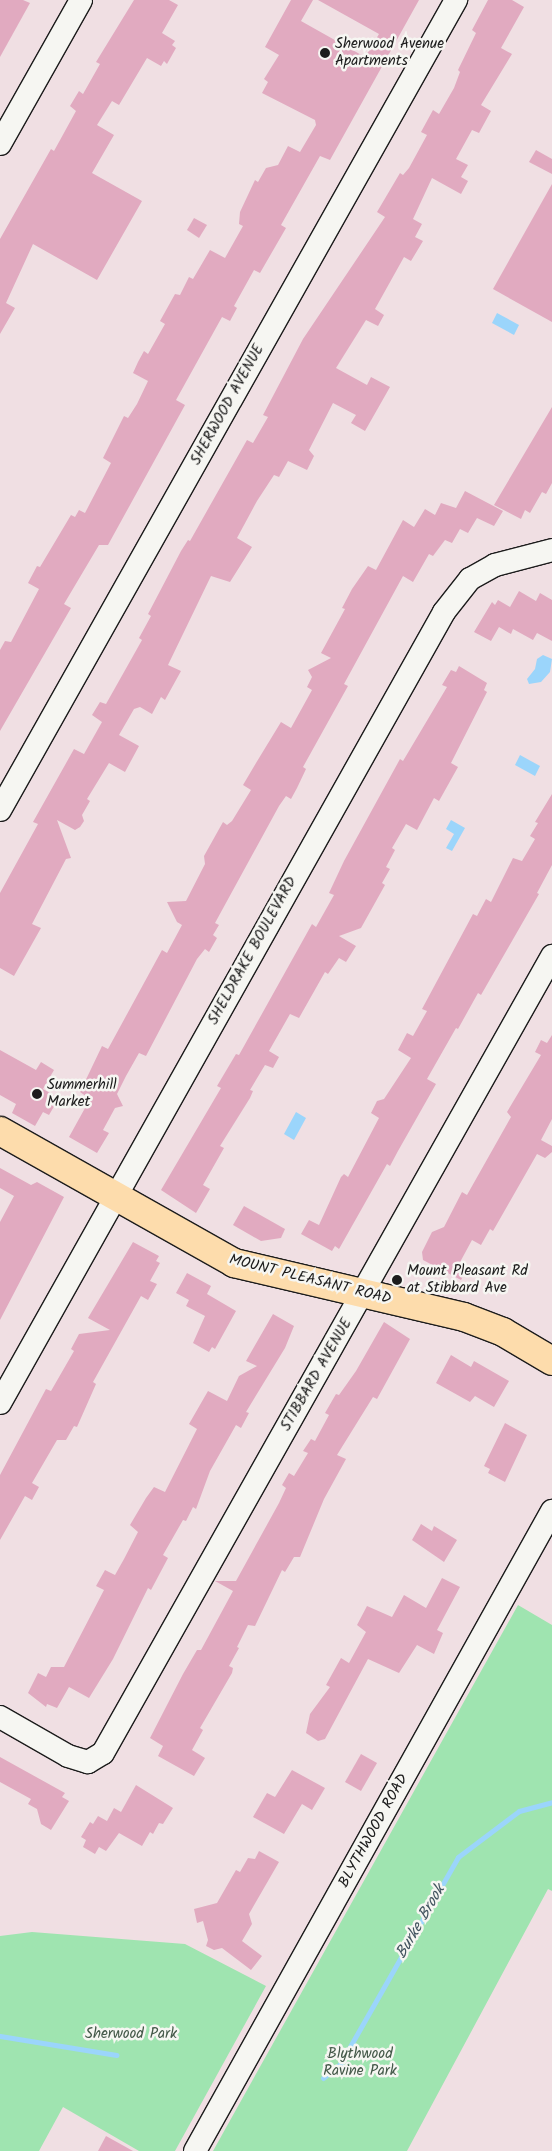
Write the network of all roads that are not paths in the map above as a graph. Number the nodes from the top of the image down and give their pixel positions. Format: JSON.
{"nodes":[{"id":1,"x":81,"y":0,"type":"edge"},
{"id":2,"x":456,"y":0,"type":"edge"},
{"id":3,"x":0,"y":144,"type":"edge"},
{"id":4,"x":552,"y":550,"type":"edge"},
{"id":5,"x":0,"y":810,"type":"edge"},
{"id":6,"x":552,"y":956,"type":"edge"},
{"id":7,"x":0,"y":1131,"type":"edge"},
{"id":8,"x":115,"y":1196,"type":"junction"},
{"id":9,"x":364,"y":1294,"type":"junction"},
{"id":10,"x":552,"y":1361,"type":"edge"},
{"id":11,"x":0,"y":1403,"type":"edge"},
{"id":12,"x":552,"y":1511,"type":"edge"},
{"id":13,"x":0,"y":1717,"type":"edge"},
{"id":14,"x":196,"y":2151,"type":"edge"}],
"edges":[{"from":1,"to":3,"type":"street"},
{"from":2,"to":5,"type":"street","name":"SHERWOOD AVENUE"},
{"from":4,"to":8,"type":"street","name":"SHELDRAKE BOULEVARD"},
{"from":6,"to":9,"type":"street","name":"STIBBARD AVENUE"},
{"from":7,"to":8,"type":"main road","name":"MOUNT PLEASANT ROAD"},
{"from":8,"to":9,"type":"main road","name":"MOUNT PLEASANT ROAD"},
{"from":8,"to":11,"type":"street","name":"SHELDRAKE BOULEVARD"},
{"from":9,"to":10,"type":"main road","name":"MOUNT PLEASANT ROAD"},
{"from":9,"to":13,"type":"street","name":"STIBBARD AVENUE"},
{"from":12,"to":14,"type":"street","name":"BLYTHWOOD ROAD"}]}
